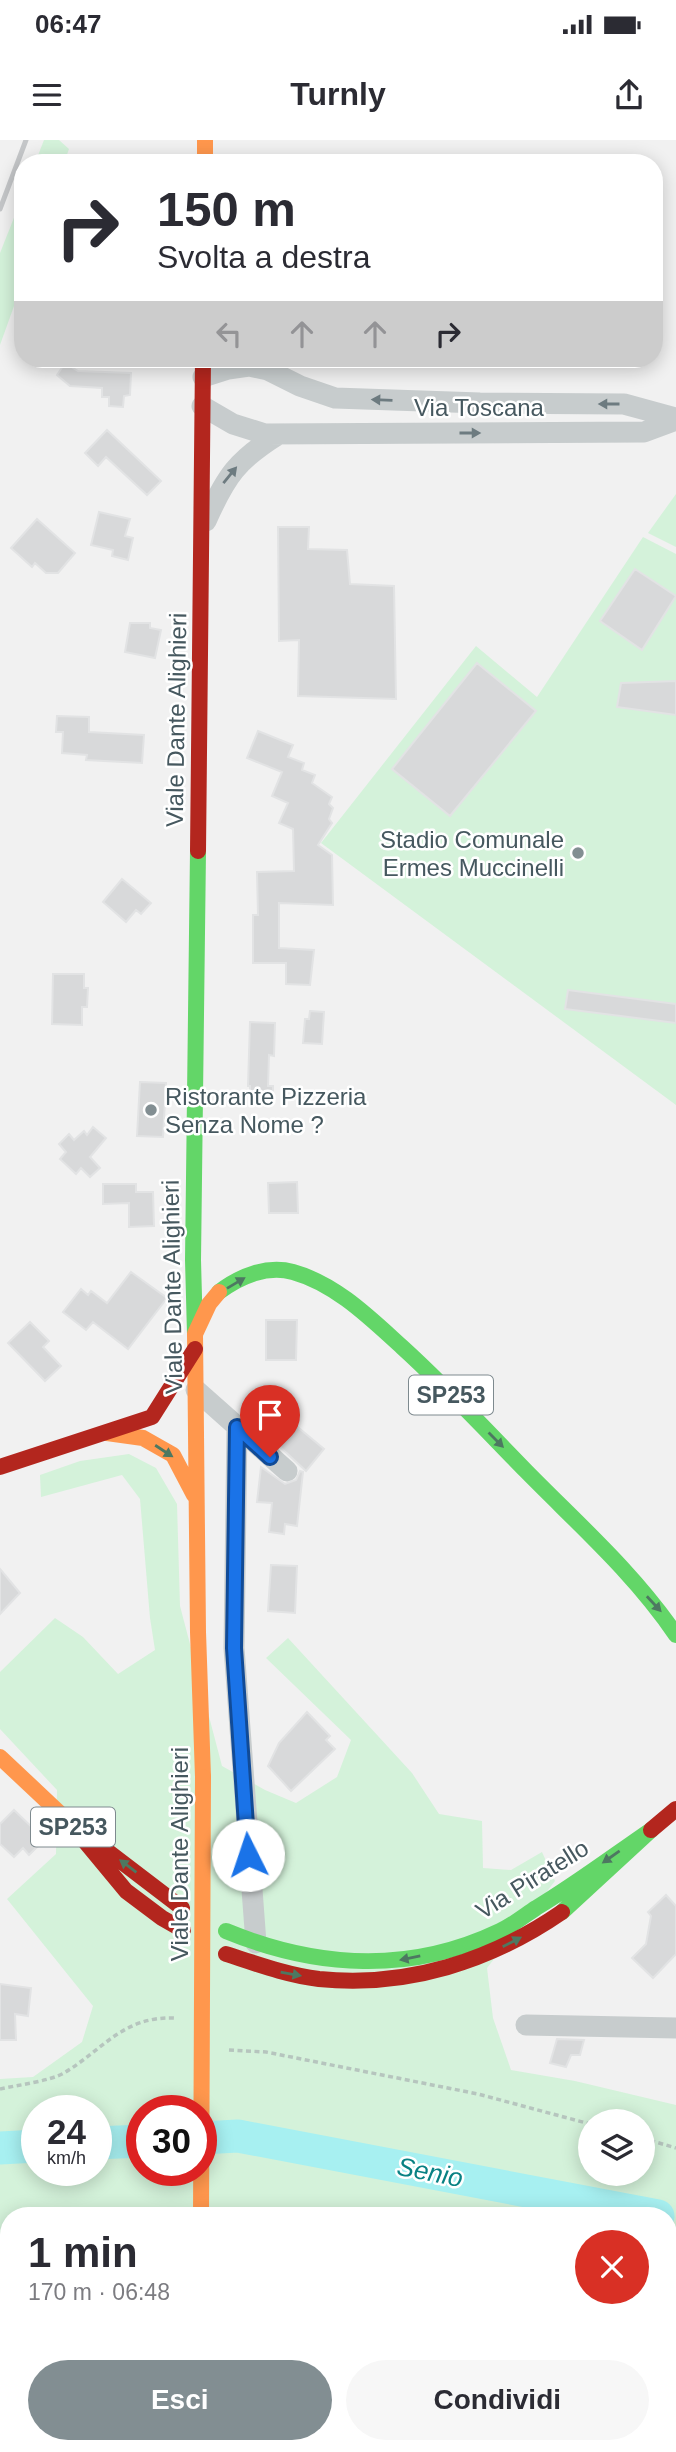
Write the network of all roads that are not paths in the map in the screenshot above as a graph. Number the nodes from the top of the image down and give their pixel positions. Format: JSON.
{"nodes":[{"id":1,"x":203,"y":368,"type":"edge"},
{"id":2,"x":235,"y":368,"type":"edge"},
{"id":3,"x":258,"y":368,"type":"edge"},
{"id":4,"x":202,"y":406,"type":"junction"},
{"id":5,"x":676,"y":419,"type":"edge"},
{"id":6,"x":279,"y":434,"type":"junction"},
{"id":7,"x":201,"y":531,"type":"junction"},
{"id":8,"x":196,"y":1340,"type":"junction"},
{"id":9,"x":196,"y":1390,"type":"junction"},
{"id":10,"x":237,"y":1427,"type":"junction"},
{"id":11,"x":107,"y":1433,"type":"junction"},
{"id":12,"x":3,"y":1468,"type":"edge"},
{"id":13,"x":287,"y":1471,"type":"dead end"},
{"id":14,"x":197,"y":1501,"type":"junction"},
{"id":15,"x":676,"y":1635,"type":"edge"},
{"id":16,"x":0,"y":1757,"type":"edge"},
{"id":17,"x":676,"y":1809,"type":"edge"},
{"id":18,"x":68,"y":1821,"type":"junction"},
{"id":19,"x":651,"y":1830,"type":"junction"},
{"id":20,"x":182,"y":1908,"type":"dead end"},
{"id":21,"x":183,"y":1930,"type":"dead end"},
{"id":22,"x":226,"y":1931,"type":"dead end"},
{"id":23,"x":257,"y":1944,"type":"junction"},
{"id":24,"x":226,"y":1954,"type":"dead end"},
{"id":25,"x":526,"y":2025,"type":"dead end"},
{"id":26,"x":676,"y":2028,"type":"edge"},
{"id":27,"x":201,"y":2207,"type":"edge"}],
"edges":[{"from":2,"to":1,"type":"street","name":"Via Toscana","one_way":true},
{"from":1,"to":4,"type":"main road","name":"Viale Dante Alighieri"},
{"from":5,"to":3,"type":"street","name":"Via Toscana","one_way":true},
{"from":4,"to":6,"type":"street","name":"Via Toscana"},
{"from":4,"to":7,"type":"main road","name":"Viale Dante Alighieri"},
{"from":6,"to":5,"type":"street","name":"Via Toscana","one_way":true},
{"from":7,"to":6,"type":"street","one_way":true},
{"from":7,"to":8,"type":"main road","name":"Viale Dante Alighieri"},
{"from":8,"to":9,"type":"main road","name":"Viale Dante Alighieri","number":"SP253"},
{"from":8,"to":11,"type":"main road","number":"SP253"},
{"from":8,"to":15,"type":"main road","number":"SP253","one_way":true},
{"from":9,"to":10,"type":"street"},
{"from":9,"to":14,"type":"main road","name":"Viale Dante Alighieri","number":"SP253"},
{"from":10,"to":13,"type":"street"},
{"from":10,"to":23,"type":"street"},
{"from":11,"to":12,"type":"main road","number":"SP253"},
{"from":11,"to":14,"type":"main road","number":"SP253","one_way":true},
{"from":14,"to":27,"type":"main road","name":"Viale Dante Alighieri","number":"SP253","bridge":true},
{"from":16,"to":18,"type":"main road","number":"SP253"},
{"from":17,"to":19,"type":"main road","name":"Via Piratello"},
{"from":20,"to":18,"type":"main road","number":"SP253","one_way":true},
{"from":18,"to":21,"type":"main road","number":"SP253"},
{"from":19,"to":23,"type":"main road","name":"Via Piratello","one_way":true},
{"from":24,"to":19,"type":"main road","name":"Via Piratello","one_way":true},
{"from":22,"to":23,"type":"main road","name":"Via Piratello"},
{"from":25,"to":26,"type":"street"}]}
